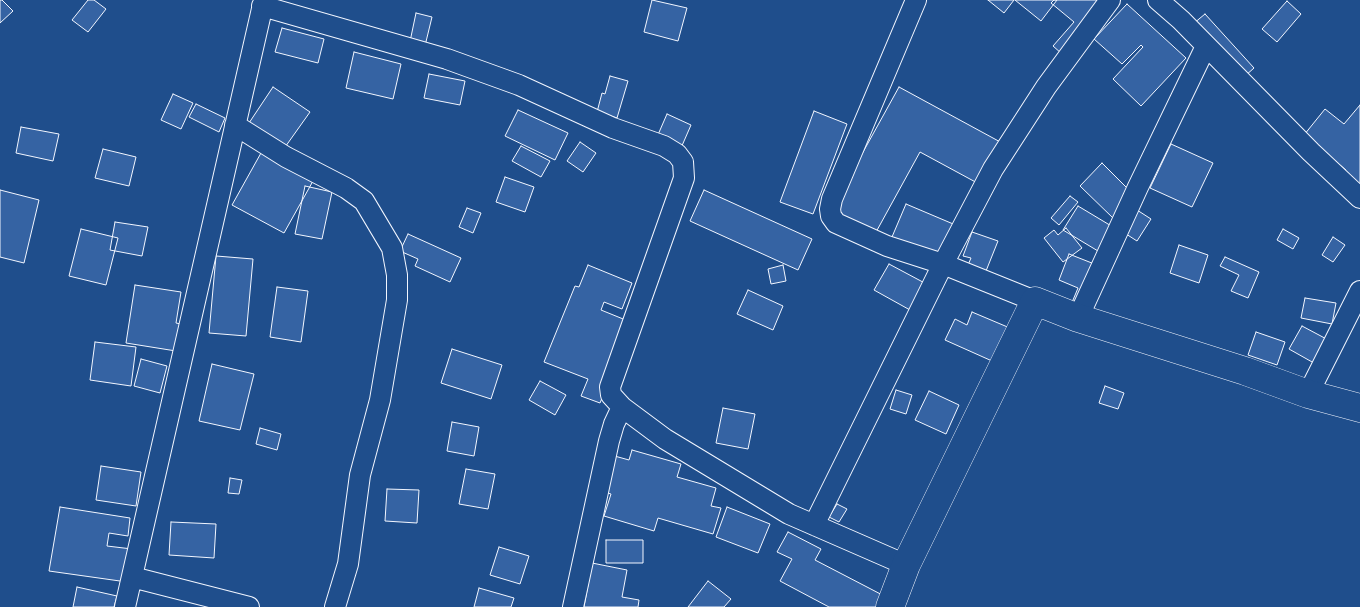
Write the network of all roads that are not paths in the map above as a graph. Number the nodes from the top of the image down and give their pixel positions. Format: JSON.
{"nodes":[{"id":1,"x":916,"y":0,"type":"edge"},
{"id":2,"x":1110,"y":0,"type":"edge"},
{"id":3,"x":263,"y":3,"type":"edge"},
{"id":4,"x":1167,"y":3,"type":"edge"},
{"id":5,"x":1206,"y":46,"type":"junction"},
{"id":6,"x":235,"y":125,"type":"junction"},
{"id":7,"x":1360,"y":198,"type":"edge"},
{"id":8,"x":943,"y":264,"type":"junction"},
{"id":9,"x":1360,"y":291,"type":"edge"},
{"id":10,"x":1035,"y":301,"type":"junction"},
{"id":11,"x":1078,"y":318,"type":"junction"},
{"id":12,"x":1308,"y":394,"type":"junction"},
{"id":13,"x":622,"y":407,"type":"junction"},
{"id":14,"x":1360,"y":408,"type":"edge"},
{"id":15,"x":814,"y":525,"type":"junction"},
{"id":16,"x":906,"y":565,"type":"junction"},
{"id":17,"x":132,"y":577,"type":"junction"},
{"id":18,"x":125,"y":607,"type":"edge"},
{"id":19,"x":249,"y":607,"type":"edge"},
{"id":20,"x":336,"y":607,"type":"edge"},
{"id":21,"x":573,"y":607,"type":"edge"},
{"id":22,"x":890,"y":607,"type":"edge"}],
"edges":[{"from":1,"to":8,"type":"street"},
{"from":2,"to":8,"type":"street"},
{"from":3,"to":6,"type":"street"},
{"from":3,"to":13,"type":"street"},
{"from":4,"to":5,"type":"street"},
{"from":5,"to":7,"type":"street"},
{"from":5,"to":11,"type":"street"},
{"from":6,"to":17,"type":"street"},
{"from":6,"to":20,"type":"street"},
{"from":8,"to":10,"type":"street"},
{"from":8,"to":15,"type":"street"},
{"from":9,"to":12,"type":"street"},
{"from":10,"to":11,"type":"street"},
{"from":10,"to":16,"type":"street"},
{"from":11,"to":12,"type":"street"},
{"from":12,"to":14,"type":"street"},
{"from":13,"to":15,"type":"street"},
{"from":13,"to":21,"type":"street"},
{"from":15,"to":16,"type":"street"},
{"from":16,"to":22,"type":"street"},
{"from":17,"to":18,"type":"street"},
{"from":17,"to":19,"type":"street"}]}
